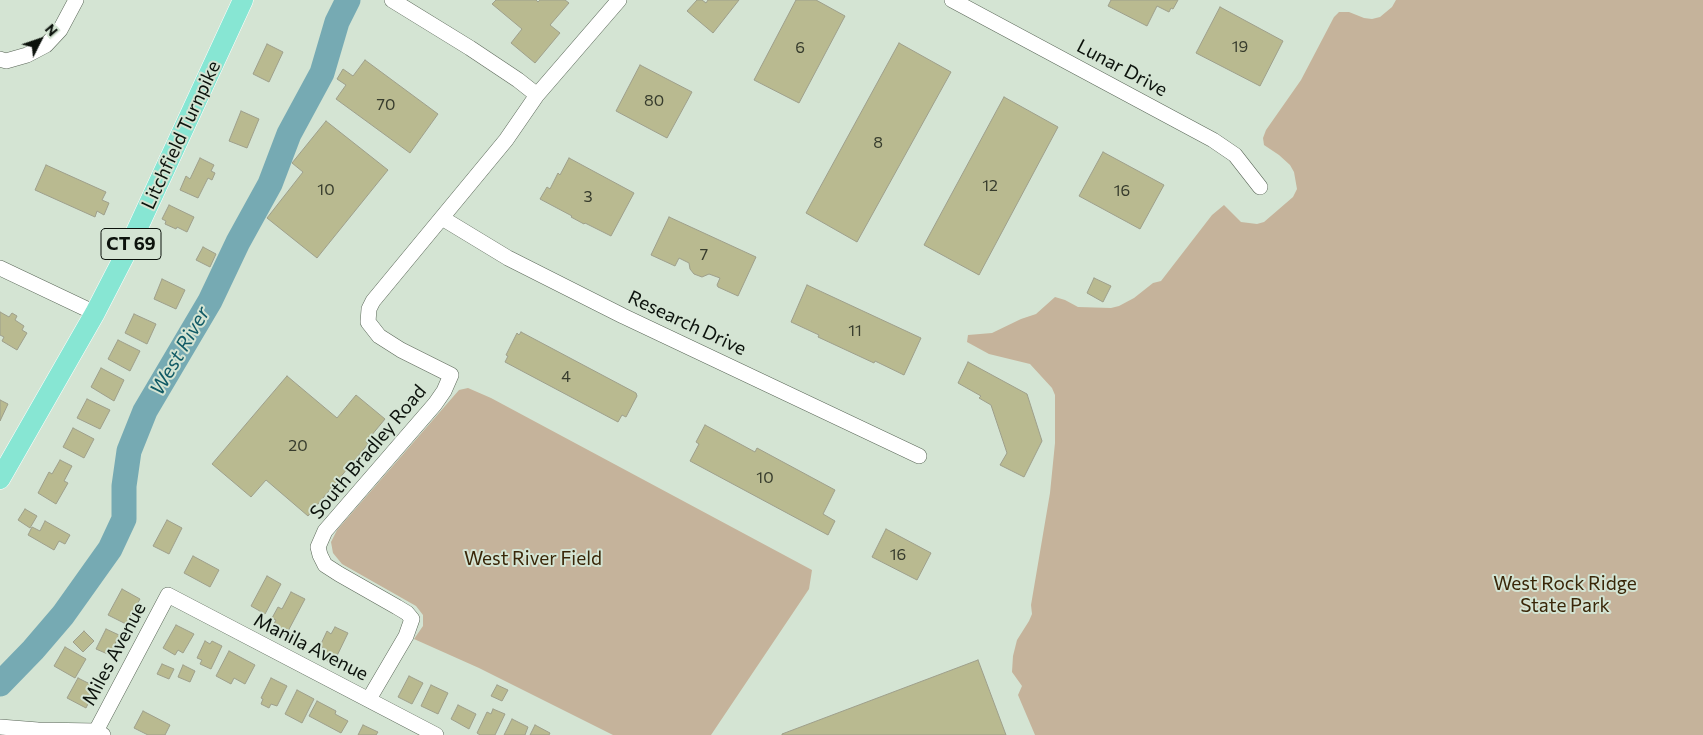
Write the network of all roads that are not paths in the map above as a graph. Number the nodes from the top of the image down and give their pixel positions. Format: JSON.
{"nodes":[{"id":1,"x":76,"y":0,"type":"edge"},
{"id":2,"x":243,"y":0,"type":"edge"},
{"id":3,"x":392,"y":0,"type":"edge"},
{"id":4,"x":619,"y":0,"type":"edge"},
{"id":5,"x":952,"y":0,"type":"edge"},
{"id":6,"x":0,"y":59,"type":"edge"},
{"id":7,"x":537,"y":95,"type":"junction"},
{"id":8,"x":1260,"y":187,"type":"dead end"},
{"id":9,"x":442,"y":218,"type":"junction"},
{"id":10,"x":0,"y":268,"type":"edge"},
{"id":11,"x":95,"y":313,"type":"junction"},
{"id":12,"x":918,"y":456,"type":"dead end"},
{"id":13,"x":0,"y":479,"type":"edge"},
{"id":14,"x":168,"y":595,"type":"joint"},
{"id":15,"x":369,"y":699,"type":"junction"},
{"id":16,"x":0,"y":726,"type":"edge"},
{"id":17,"x":100,"y":733,"type":"edge"},
{"id":18,"x":436,"y":735,"type":"edge"}],
"edges":[{"from":1,"to":6,"type":"street"},
{"from":2,"to":11,"type":"main road","name":"Litchfield Turnpike","number":"CT 69"},
{"from":3,"to":7,"type":"street"},
{"from":4,"to":7,"type":"street","name":"South Bradley Road"},
{"from":5,"to":8,"type":"street","name":"Lunar Drive"},
{"from":7,"to":9,"type":"street","name":"South Bradley Road"},
{"from":9,"to":12,"type":"street","name":"Research Drive"},
{"from":9,"to":15,"type":"street","name":"South Bradley Road"},
{"from":10,"to":11,"type":"street"},
{"from":11,"to":13,"type":"main road","name":"Litchfield Turnpike","number":"CT 69"},
{"from":14,"to":15,"type":"street","name":"Manila Avenue"},
{"from":14,"to":17,"type":"street","name":"Miles Avenue"},
{"from":15,"to":18,"type":"street","name":"Manila Avenue"},
{"from":16,"to":17,"type":"street"}]}
